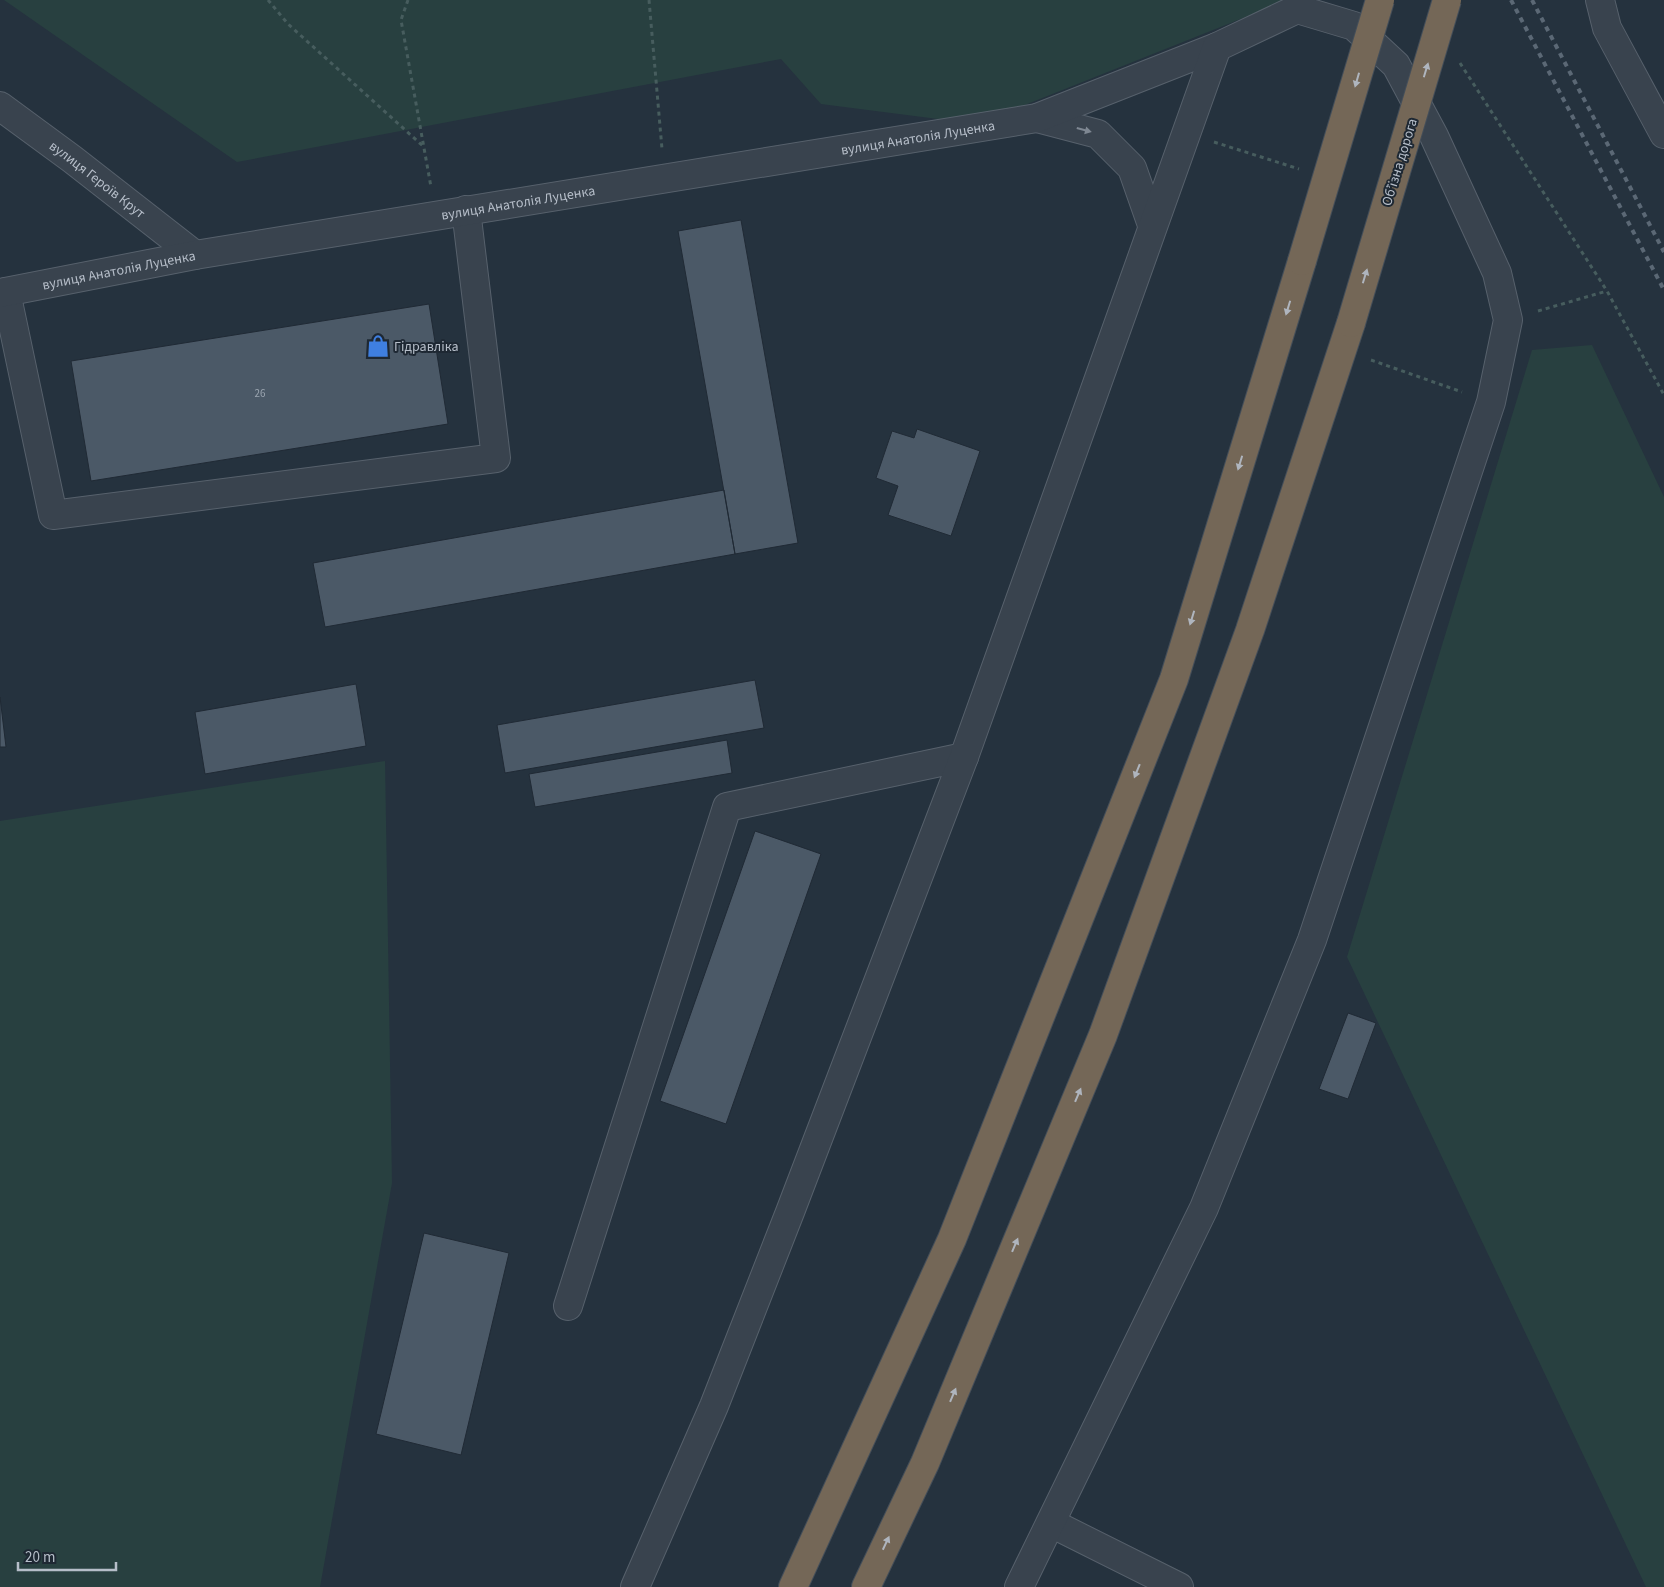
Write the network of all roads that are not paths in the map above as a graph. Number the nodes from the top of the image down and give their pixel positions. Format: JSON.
{"nodes":[{"id":1,"x":1380,"y":0,"type":"edge"},
{"id":2,"x":1447,"y":0,"type":"edge"},
{"id":3,"x":1600,"y":0,"type":"edge"},
{"id":4,"x":1217,"y":47,"type":"junction"},
{"id":5,"x":0,"y":106,"type":"edge"},
{"id":6,"x":1036,"y":118,"type":"junction"},
{"id":7,"x":1664,"y":134,"type":"edge"},
{"id":8,"x":466,"y":210,"type":"junction"},
{"id":9,"x":1152,"y":225,"type":"junction"},
{"id":10,"x":195,"y":255,"type":"junction"},
{"id":11,"x":3,"y":292,"type":"edge"},
{"id":12,"x":964,"y":757,"type":"junction"},
{"id":13,"x":568,"y":1306,"type":"dead end"},
{"id":14,"x":1051,"y":1523,"type":"junction"},
{"id":15,"x":635,"y":1587,"type":"edge"},
{"id":16,"x":793,"y":1587,"type":"edge"},
{"id":17,"x":866,"y":1587,"type":"edge"},
{"id":18,"x":1019,"y":1587,"type":"edge"},
{"id":19,"x":1180,"y":1587,"type":"edge"}],
"edges":[{"from":1,"to":16,"type":"highway","one_way":true,"bridge":true},
{"from":17,"to":2,"type":"highway","name":"Обʼїзна дорога","one_way":true,"bridge":true},
{"from":3,"to":7,"type":"street"},
{"from":4,"to":6,"type":"street","name":"вулиця Анатолія Луценка"},
{"from":4,"to":9,"type":"street"},
{"from":4,"to":14,"type":"street","name":"вулиця Анатолія Луценка"},
{"from":5,"to":10,"type":"street","name":"вулиця Героїв Крут"},
{"from":6,"to":8,"type":"street","name":"вулиця Анатолія Луценка"},
{"from":6,"to":9,"type":"street","name":"вулиця Анатолія Луценка","one_way":true},
{"from":8,"to":10,"type":"street","name":"вулиця Анатолія Луценка"},
{"from":8,"to":11,"type":"street"},
{"from":9,"to":12,"type":"street"},
{"from":10,"to":11,"type":"street","name":"вулиця Анатолія Луценка"},
{"from":12,"to":13,"type":"street"},
{"from":12,"to":15,"type":"street"},
{"from":14,"to":18,"type":"street"},
{"from":14,"to":19,"type":"street"}]}
